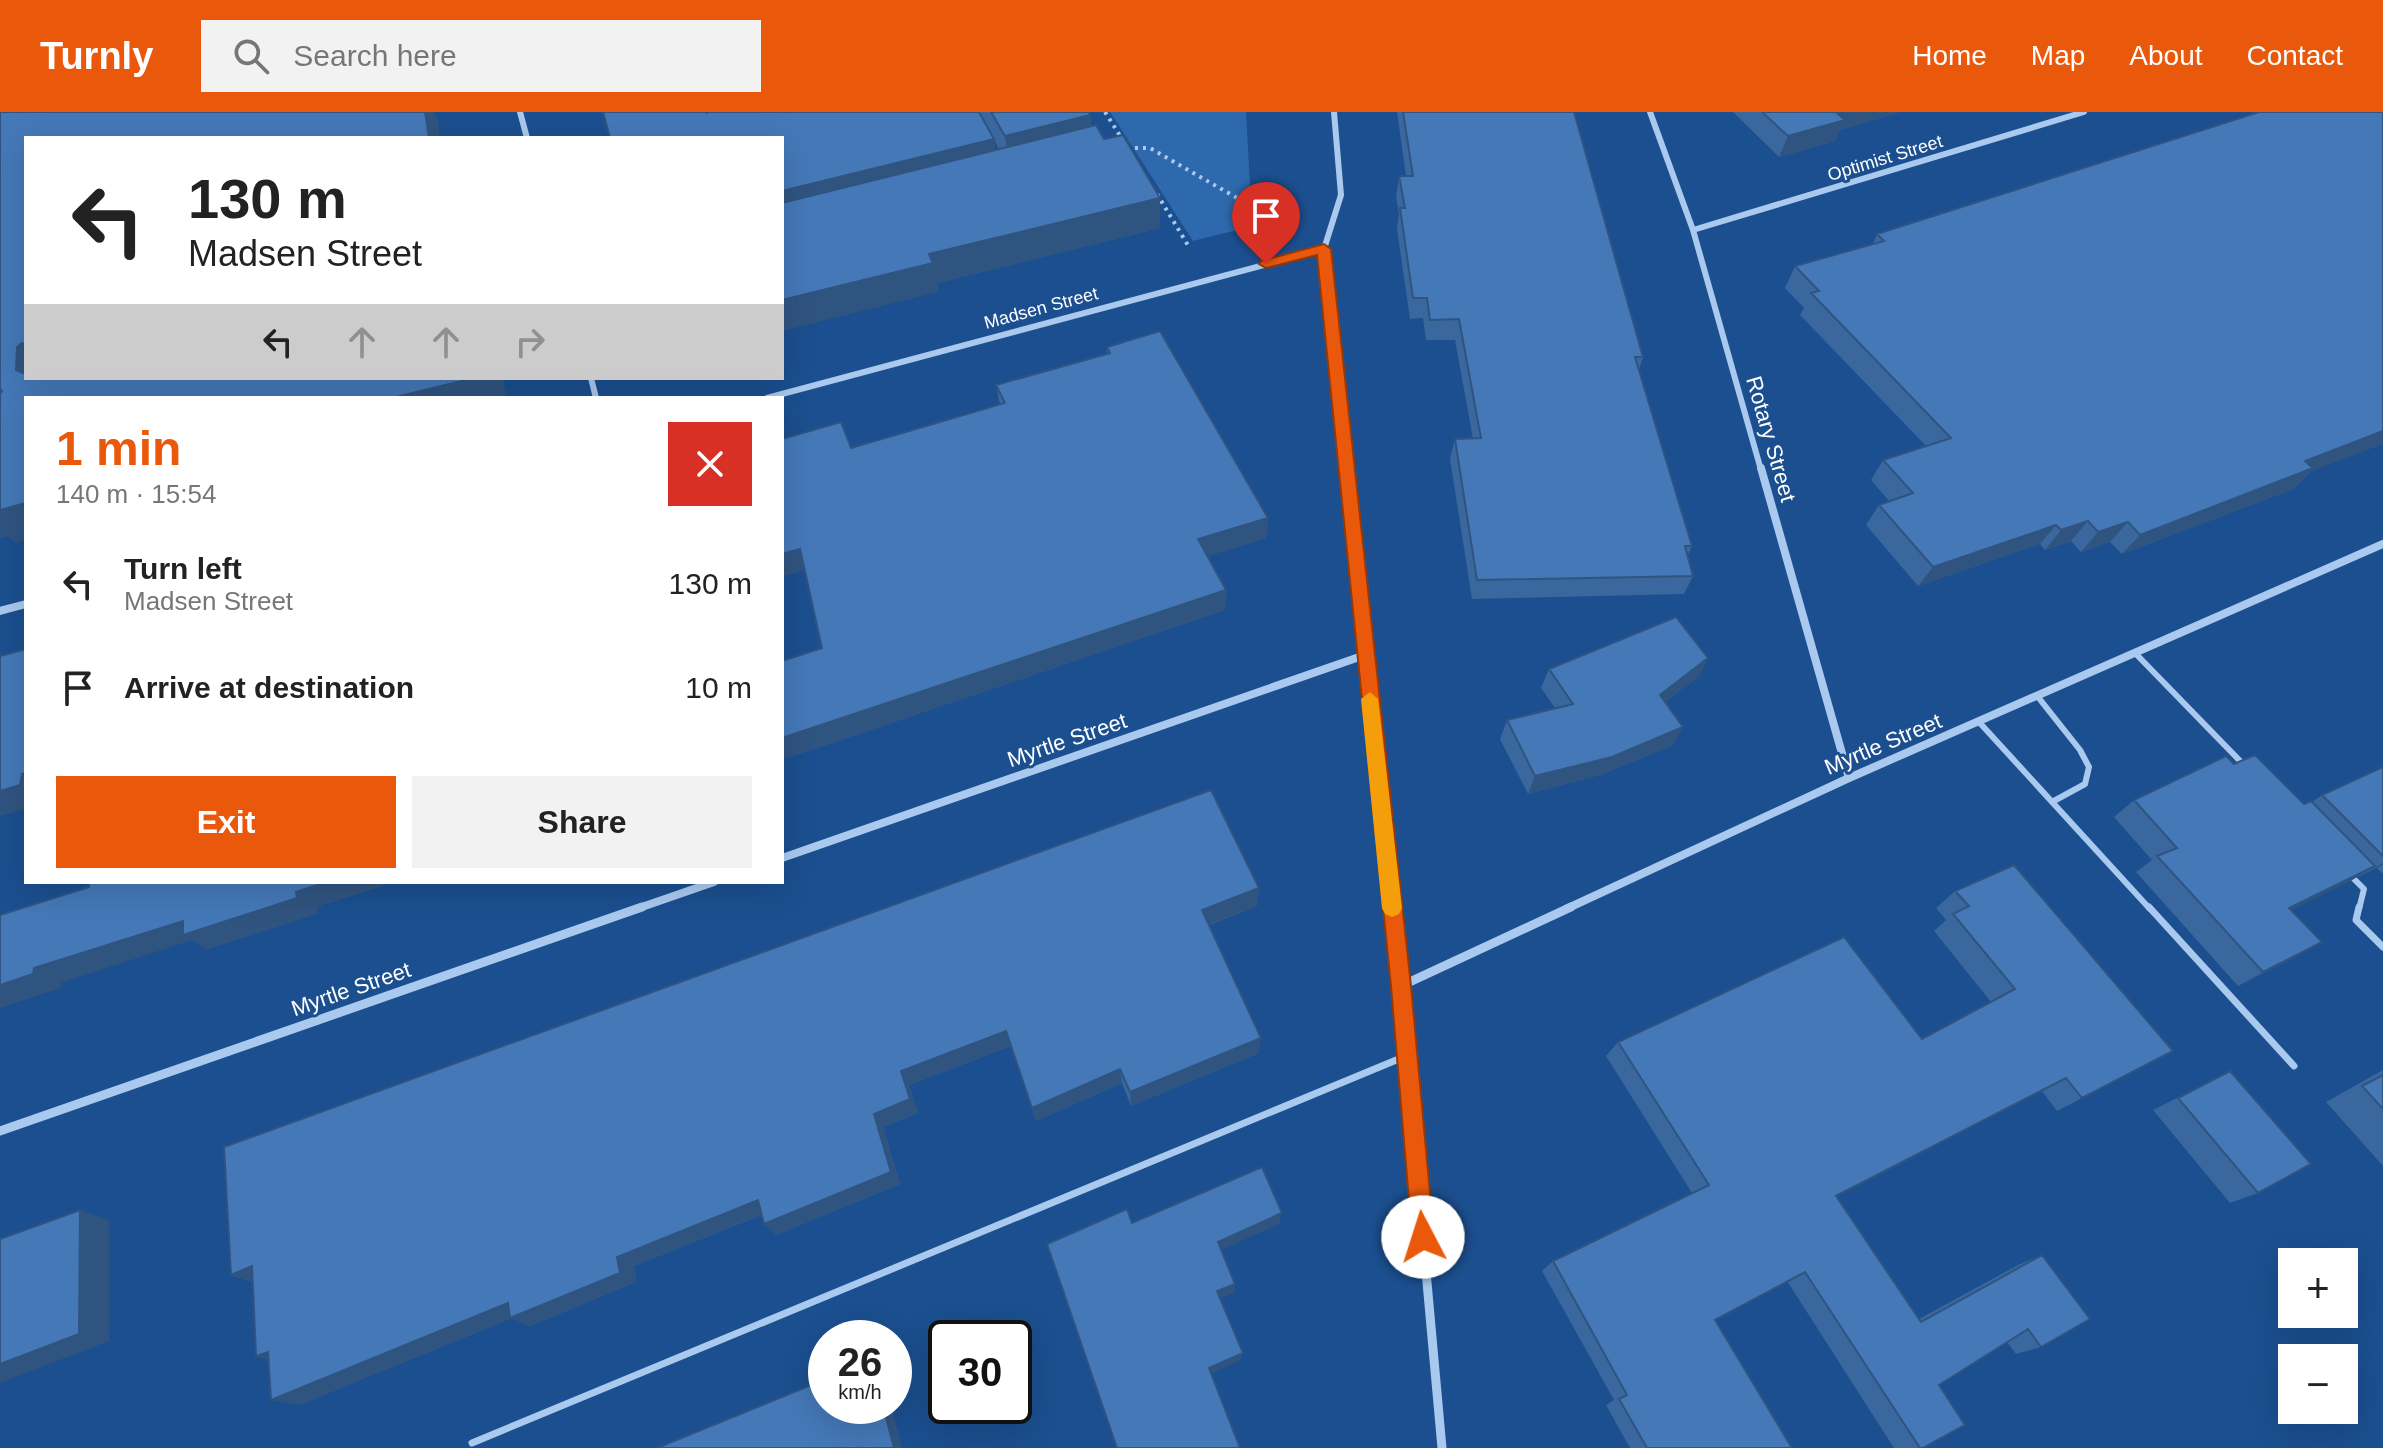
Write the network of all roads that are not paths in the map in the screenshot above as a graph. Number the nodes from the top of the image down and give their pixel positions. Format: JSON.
{"nodes":[{"id":1,"x":520,"y":112,"type":"edge"},
{"id":2,"x":1334,"y":112,"type":"edge"},
{"id":3,"x":1650,"y":112,"type":"edge"},
{"id":4,"x":2084,"y":112,"type":"edge"},
{"id":5,"x":526,"y":136,"type":"edge"},
{"id":6,"x":1693,"y":230,"type":"junction"},
{"id":7,"x":1324,"y":249,"type":"junction"},
{"id":8,"x":774,"y":396,"type":"edge"},
{"id":9,"x":2383,"y":544,"type":"edge"},
{"id":10,"x":24,"y":605,"type":"edge"},
{"id":11,"x":0,"y":611,"type":"edge"},
{"id":12,"x":2136,"y":654,"type":"junction"},
{"id":13,"x":1365,"y":655,"type":"junction"},
{"id":14,"x":2038,"y":697,"type":"junction"},
{"id":15,"x":1979,"y":722,"type":"junction"},
{"id":16,"x":2253,"y":775,"type":"edge"},
{"id":17,"x":1849,"y":778,"type":"junction"},
{"id":18,"x":2052,"y":802,"type":"junction"},
{"id":19,"x":784,"y":857,"type":"edge"},
{"id":20,"x":2341,"y":866,"type":"edge"},
{"id":21,"x":708,"y":884,"type":"edge"},
{"id":22,"x":2383,"y":947,"type":"edge"},
{"id":23,"x":1401,"y":986,"type":"junction"},
{"id":24,"x":1406,"y":1056,"type":"junction"},
{"id":25,"x":2294,"y":1066,"type":"dead end"},
{"id":26,"x":0,"y":1131,"type":"edge"},
{"id":27,"x":472,"y":1443,"type":"dead end"},
{"id":28,"x":1442,"y":1448,"type":"edge"}],
"edges":[{"from":1,"to":5,"type":"street"},
{"from":2,"to":7,"type":"street"},
{"from":3,"to":6,"type":"street","name":"Rotary Street"},
{"from":4,"to":6,"type":"street","name":"Optimist Street"},
{"from":6,"to":17,"type":"street","name":"Rotary Street"},
{"from":7,"to":8,"type":"street","name":"Madsen Street"},
{"from":7,"to":13,"type":"street"},
{"from":9,"to":12,"type":"street","name":"Myrtle Street"},
{"from":10,"to":11,"type":"street"},
{"from":12,"to":14,"type":"street","name":"Myrtle Street"},
{"from":12,"to":16,"type":"lane"},
{"from":13,"to":19,"type":"street","name":"Myrtle Street"},
{"from":13,"to":23,"type":"street"},
{"from":14,"to":15,"type":"street","name":"Myrtle Street"},
{"from":14,"to":18,"type":"lane"},
{"from":15,"to":17,"type":"street","name":"Myrtle Street"},
{"from":15,"to":18,"type":"lane"},
{"from":17,"to":23,"type":"street","name":"Myrtle Street"},
{"from":18,"to":25,"type":"lane"},
{"from":20,"to":22,"type":"lane"},
{"from":21,"to":26,"type":"street","name":"Myrtle Street"},
{"from":23,"to":24,"type":"street"},
{"from":24,"to":27,"type":"lane"},
{"from":24,"to":28,"type":"street"}]}
